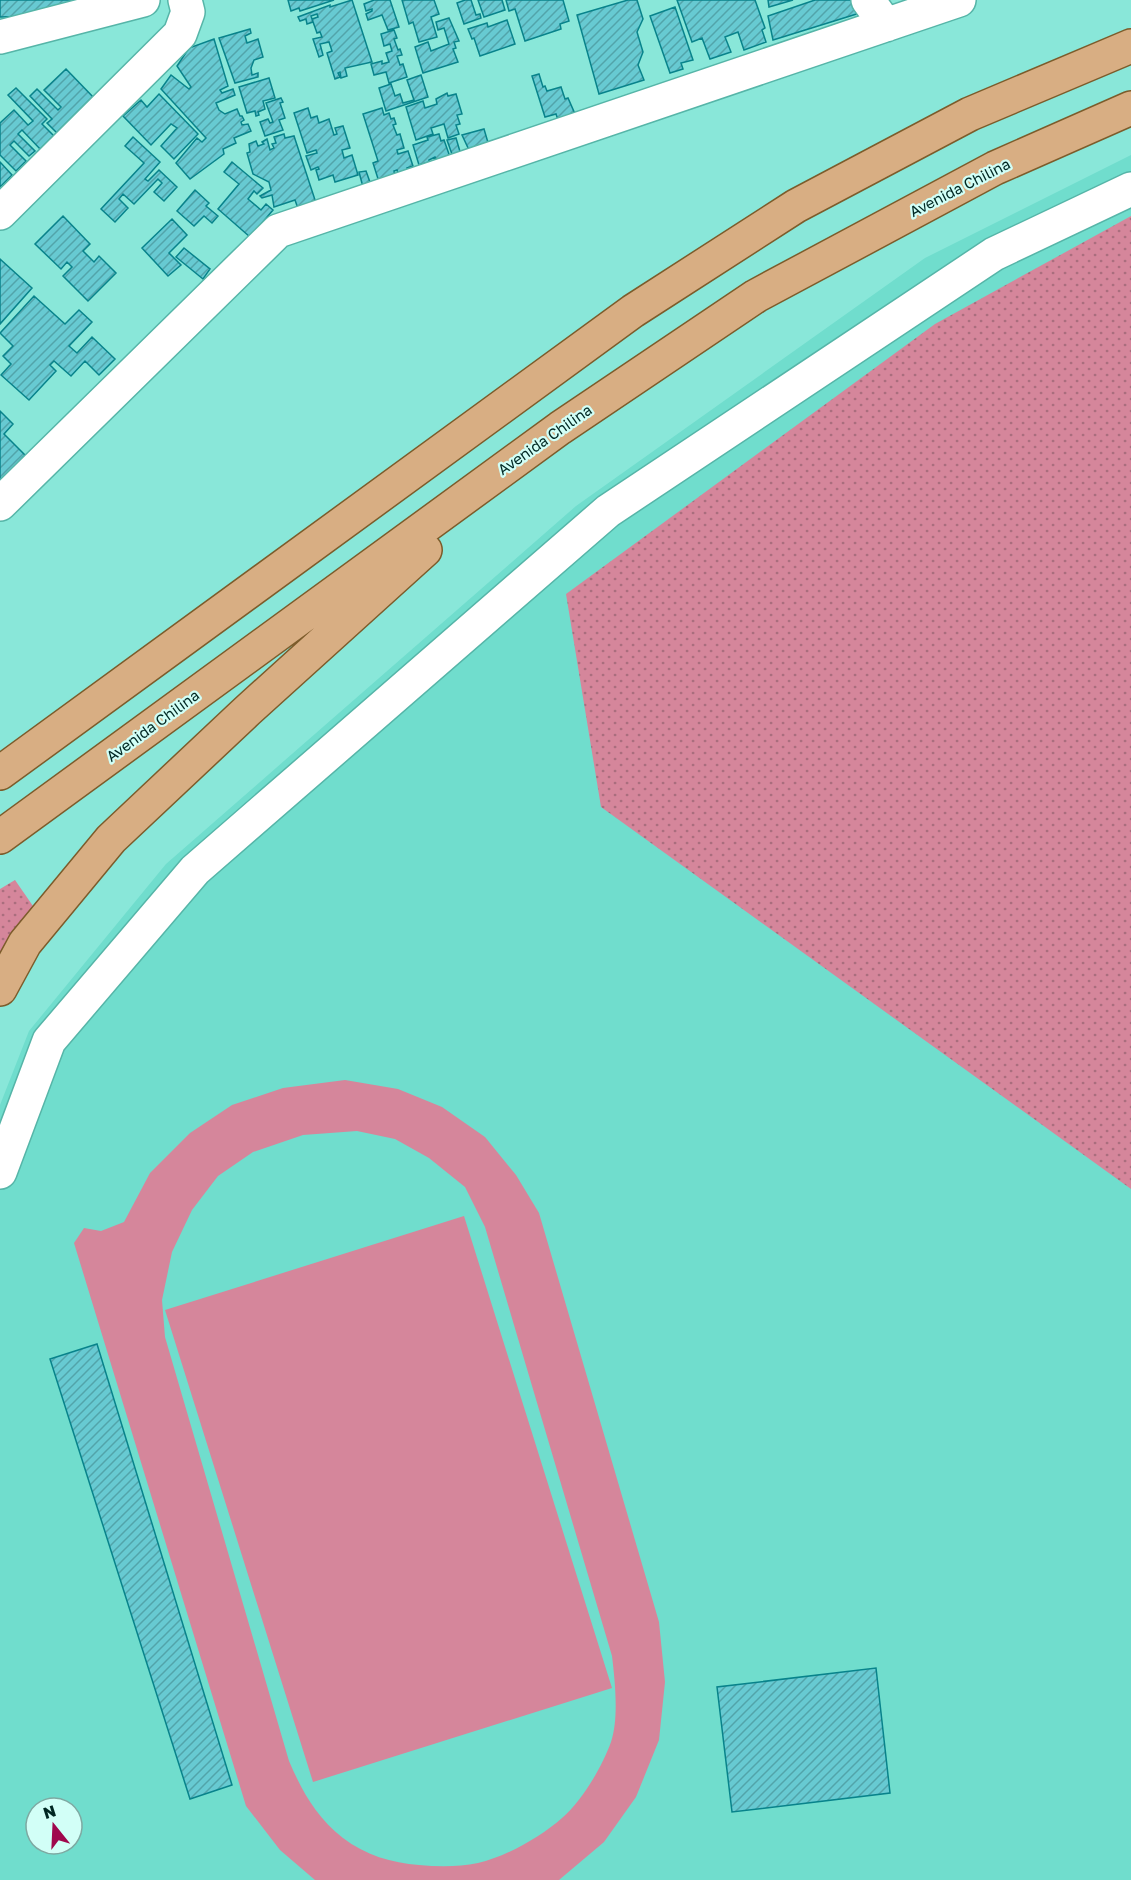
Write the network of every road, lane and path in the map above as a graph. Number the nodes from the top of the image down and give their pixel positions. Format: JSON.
{"nodes":[{"id":1,"x":143,"y":0,"type":"edge"},
{"id":2,"x":185,"y":0,"type":"edge"},
{"id":3,"x":959,"y":0,"type":"edge"},
{"id":4,"x":877,"y":12,"type":"edge"},
{"id":5,"x":0,"y":37,"type":"edge"},
{"id":6,"x":1131,"y":46,"type":"edge"},
{"id":7,"x":1131,"y":108,"type":"edge"},
{"id":8,"x":1131,"y":189,"type":"edge"},
{"id":9,"x":0,"y":213,"type":"edge"},
{"id":10,"x":560,"y":428,"type":"junction"},
{"id":11,"x":0,"y":504,"type":"edge"},
{"id":12,"x":0,"y":773,"type":"edge"},
{"id":13,"x":0,"y":837,"type":"edge"},
{"id":14,"x":0,"y":989,"type":"edge"},
{"id":15,"x":0,"y":1172,"type":"edge"}],
"edges":[{"from":1,"to":5,"type":"street"},
{"from":2,"to":9,"type":"street"},
{"from":3,"to":4,"type":"street"},
{"from":4,"to":11,"type":"street"},
{"from":6,"to":12,"type":"main road"},
{"from":7,"to":10,"type":"main road","name":"Avenida Chilina"},
{"from":8,"to":15,"type":"street"},
{"from":10,"to":13,"type":"main road","name":"Avenida Chilina"},
{"from":10,"to":14,"type":"main road"}]}
